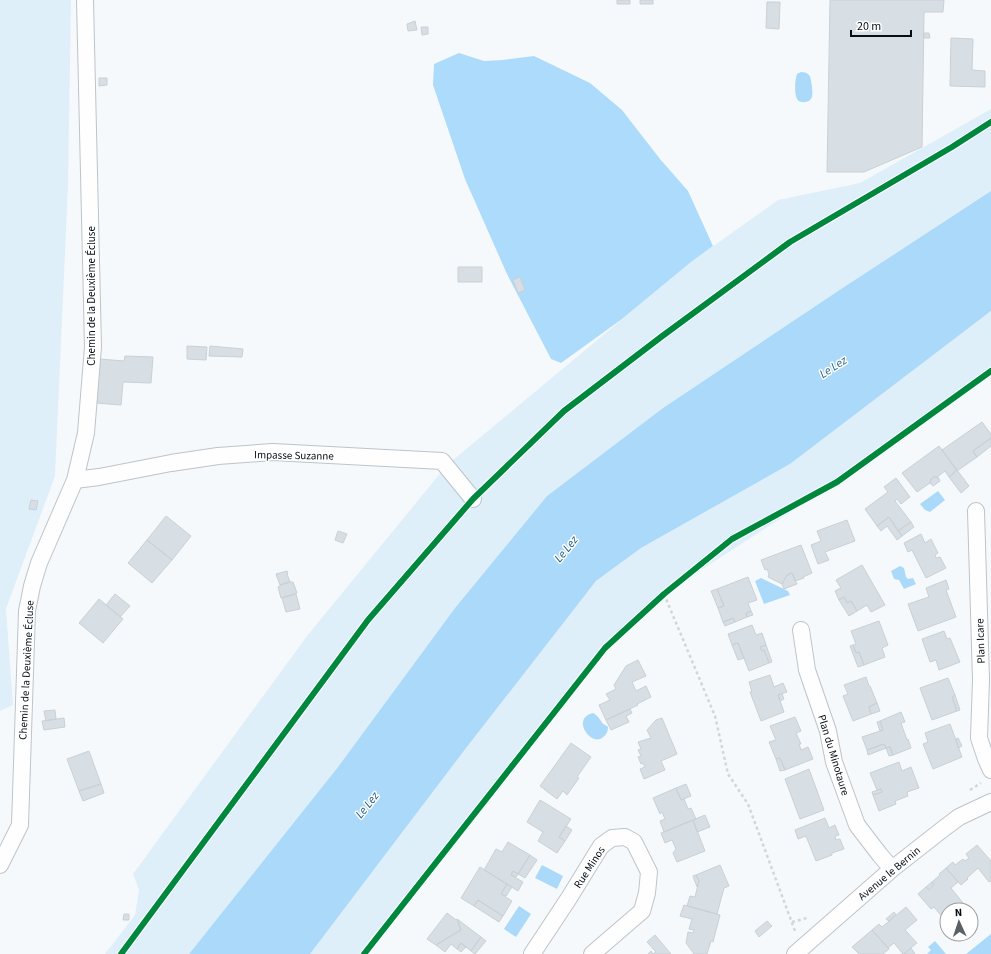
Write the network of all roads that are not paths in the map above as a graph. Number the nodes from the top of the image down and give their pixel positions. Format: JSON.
{"nodes":[{"id":1,"x":85,"y":0,"type":"edge"},
{"id":2,"x":75,"y":480,"type":"junction"},
{"id":3,"x":473,"y":499,"type":"dead end"},
{"id":4,"x":976,"y":511,"type":"dead end"},
{"id":5,"x":801,"y":630,"type":"dead end"},
{"id":6,"x":986,"y":679,"type":"edge"},
{"id":7,"x":991,"y":770,"type":"edge"},
{"id":8,"x":991,"y":802,"type":"edge"},
{"id":9,"x":0,"y":865,"type":"edge"},
{"id":10,"x":892,"y":869,"type":"junction"},
{"id":11,"x":800,"y":952,"type":"edge"},
{"id":12,"x":532,"y":954,"type":"edge"},
{"id":13,"x":592,"y":954,"type":"edge"}],
"edges":[{"from":1,"to":2,"type":"street","name":"Chemin de la Deuxième Écluse"},
{"from":2,"to":3,"type":"street","name":"Impasse Suzanne"},
{"from":2,"to":9,"type":"street","name":"Chemin de la Deuxième Écluse"},
{"from":4,"to":6,"type":"street","name":"Plan Icare"},
{"from":5,"to":10,"type":"street","name":"Plan du Minotaure"},
{"from":6,"to":7,"type":"street","name":"Plan Icare"},
{"from":8,"to":10,"type":"street","name":"Avenue le Bernin"},
{"from":10,"to":11,"type":"street","name":"Avenue le Bernin"},
{"from":12,"to":13,"type":"street","name":"Rue Minos"}]}
